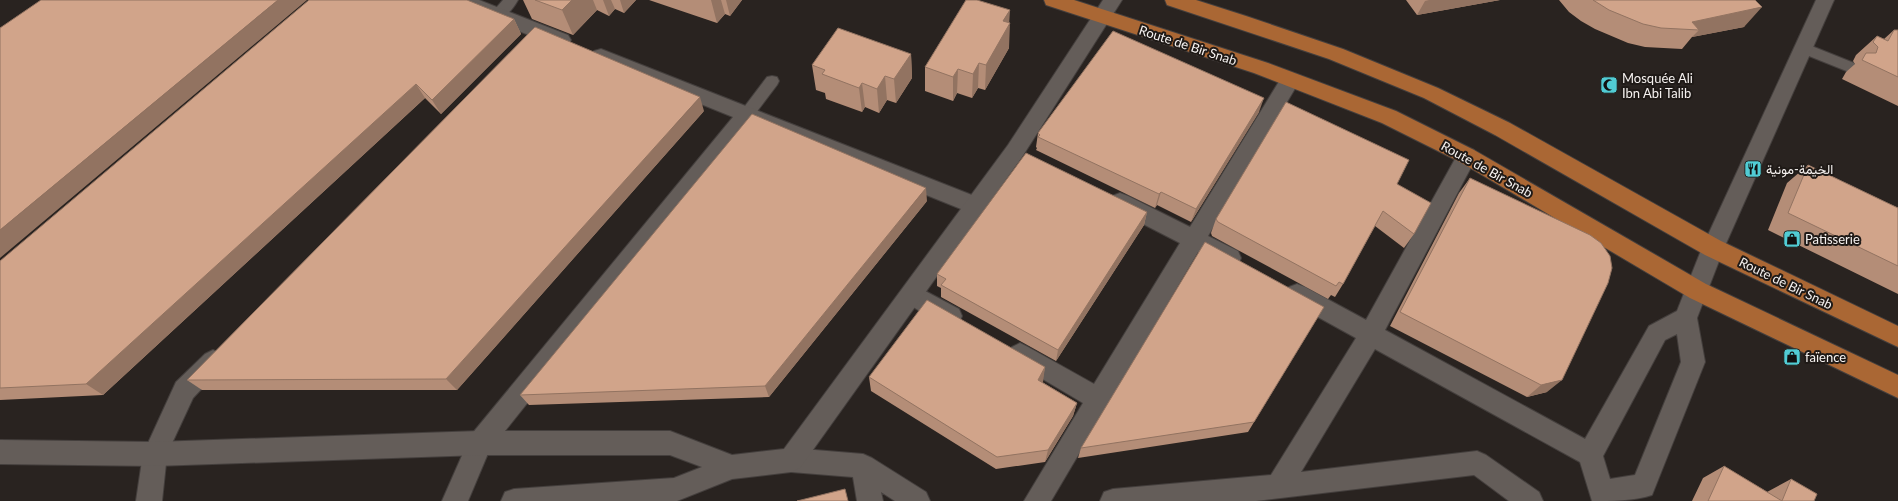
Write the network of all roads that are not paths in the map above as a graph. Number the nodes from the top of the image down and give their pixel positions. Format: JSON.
{"nodes":[{"id":1,"x":460,"y":0,"type":"edge"},
{"id":2,"x":511,"y":0,"type":"edge"},
{"id":3,"x":1053,"y":0,"type":"edge"},
{"id":4,"x":1174,"y":0,"type":"edge"},
{"id":5,"x":1825,"y":0,"type":"edge"},
{"id":6,"x":1108,"y":8,"type":"edge"},
{"id":7,"x":497,"y":15,"type":"junction"},
{"id":8,"x":538,"y":31,"type":"junction"},
{"id":9,"x":522,"y":48,"type":"edge"},
{"id":10,"x":1804,"y":48,"type":"junction"},
{"id":11,"x":1849,"y":67,"type":"dead end"},
{"id":12,"x":1290,"y":80,"type":"junction"},
{"id":13,"x":772,"y":81,"type":"dead end"},
{"id":14,"x":747,"y":114,"type":"junction"},
{"id":15,"x":1015,"y":151,"type":"junction"},
{"id":16,"x":1467,"y":156,"type":"junction"},
{"id":17,"x":1036,"y":161,"type":"edge"},
{"id":18,"x":1098,"y":192,"type":"edge"},
{"id":19,"x":974,"y":205,"type":"junction"},
{"id":20,"x":1195,"y":239,"type":"junction"},
{"id":21,"x":1713,"y":248,"type":"junction"},
{"id":22,"x":1245,"y":266,"type":"edge"},
{"id":23,"x":1280,"y":285,"type":"edge"},
{"id":24,"x":1698,"y":291,"type":"junction"},
{"id":25,"x":912,"y":294,"type":"junction"},
{"id":26,"x":1686,"y":318,"type":"junction"},
{"id":27,"x":967,"y":325,"type":"edge"},
{"id":28,"x":1371,"y":334,"type":"junction"},
{"id":29,"x":1898,"y":337,"type":"edge"},
{"id":30,"x":1002,"y":344,"type":"edge"},
{"id":31,"x":228,"y":345,"type":"edge"},
{"id":32,"x":1898,"y":387,"type":"edge"},
{"id":33,"x":1098,"y":398,"type":"junction"},
{"id":34,"x":480,"y":443,"type":"junction"},
{"id":35,"x":0,"y":452,"type":"edge"},
{"id":36,"x":155,"y":454,"type":"junction"},
{"id":37,"x":1590,"y":455,"type":"junction"},
{"id":38,"x":791,"y":460,"type":"junction"},
{"id":39,"x":863,"y":466,"type":"junction"},
{"id":40,"x":732,"y":467,"type":"junction"},
{"id":41,"x":1278,"y":487,"type":"junction"},
{"id":42,"x":1598,"y":496,"type":"edge"},
{"id":43,"x":1517,"y":499,"type":"edge"},
{"id":44,"x":149,"y":501,"type":"edge"},
{"id":45,"x":455,"y":501,"type":"edge"},
{"id":46,"x":514,"y":501,"type":"edge"},
{"id":47,"x":870,"y":501,"type":"edge"},
{"id":48,"x":917,"y":501,"type":"edge"},
{"id":49,"x":1037,"y":501,"type":"edge"},
{"id":50,"x":1113,"y":501,"type":"edge"}],
"edges":[{"from":1,"to":7,"type":"street"},
{"from":2,"to":7,"type":"lane"},
{"from":3,"to":6,"type":"main road","name":"Route de Bir Snab"},
{"from":4,"to":21,"type":"main road","name":"Route de Bir Snab"},
{"from":5,"to":10,"type":"street"},
{"from":6,"to":12,"type":"main road","name":"Route de Bir Snab"},
{"from":6,"to":15,"type":"street"},
{"from":7,"to":8,"type":"street"},
{"from":8,"to":9,"type":"street"},
{"from":8,"to":14,"type":"street"},
{"from":10,"to":11,"type":"lane"},
{"from":10,"to":21,"type":"street"},
{"from":12,"to":16,"type":"main road","name":"Route de Bir Snab"},
{"from":12,"to":20,"type":"street"},
{"from":13,"to":14,"type":"lane"},
{"from":14,"to":19,"type":"street"},
{"from":14,"to":34,"type":"street"},
{"from":15,"to":17,"type":"street"},
{"from":15,"to":19,"type":"street"},
{"from":16,"to":24,"type":"main road","name":"Route de Bir Snab"},
{"from":16,"to":28,"type":"street"},
{"from":18,"to":20,"type":"street"},
{"from":19,"to":25,"type":"street"},
{"from":20,"to":22,"type":"street"},
{"from":20,"to":33,"type":"street"},
{"from":21,"to":24,"type":"street"},
{"from":21,"to":29,"type":"main road","name":"Route de Bir Snab"},
{"from":23,"to":28,"type":"street"},
{"from":24,"to":26,"type":"street"},
{"from":24,"to":32,"type":"main road","name":"Route de Bir Snab"},
{"from":25,"to":27,"type":"street"},
{"from":25,"to":38,"type":"street"},
{"from":26,"to":37,"type":"street"},
{"from":26,"to":42,"type":"street"},
{"from":28,"to":37,"type":"street"},
{"from":28,"to":41,"type":"street"},
{"from":30,"to":33,"type":"street"},
{"from":31,"to":36,"type":"street"},
{"from":33,"to":49,"type":"street"},
{"from":34,"to":36,"type":"street"},
{"from":34,"to":40,"type":"street"},
{"from":34,"to":45,"type":"street"},
{"from":35,"to":36,"type":"street"},
{"from":36,"to":44,"type":"street"},
{"from":37,"to":42,"type":"street"},
{"from":38,"to":39,"type":"street"},
{"from":38,"to":40,"type":"street"},
{"from":39,"to":47,"type":"street"},
{"from":39,"to":48,"type":"street"},
{"from":40,"to":46,"type":"street"},
{"from":41,"to":43,"type":"street"},
{"from":41,"to":50,"type":"street"}]}
